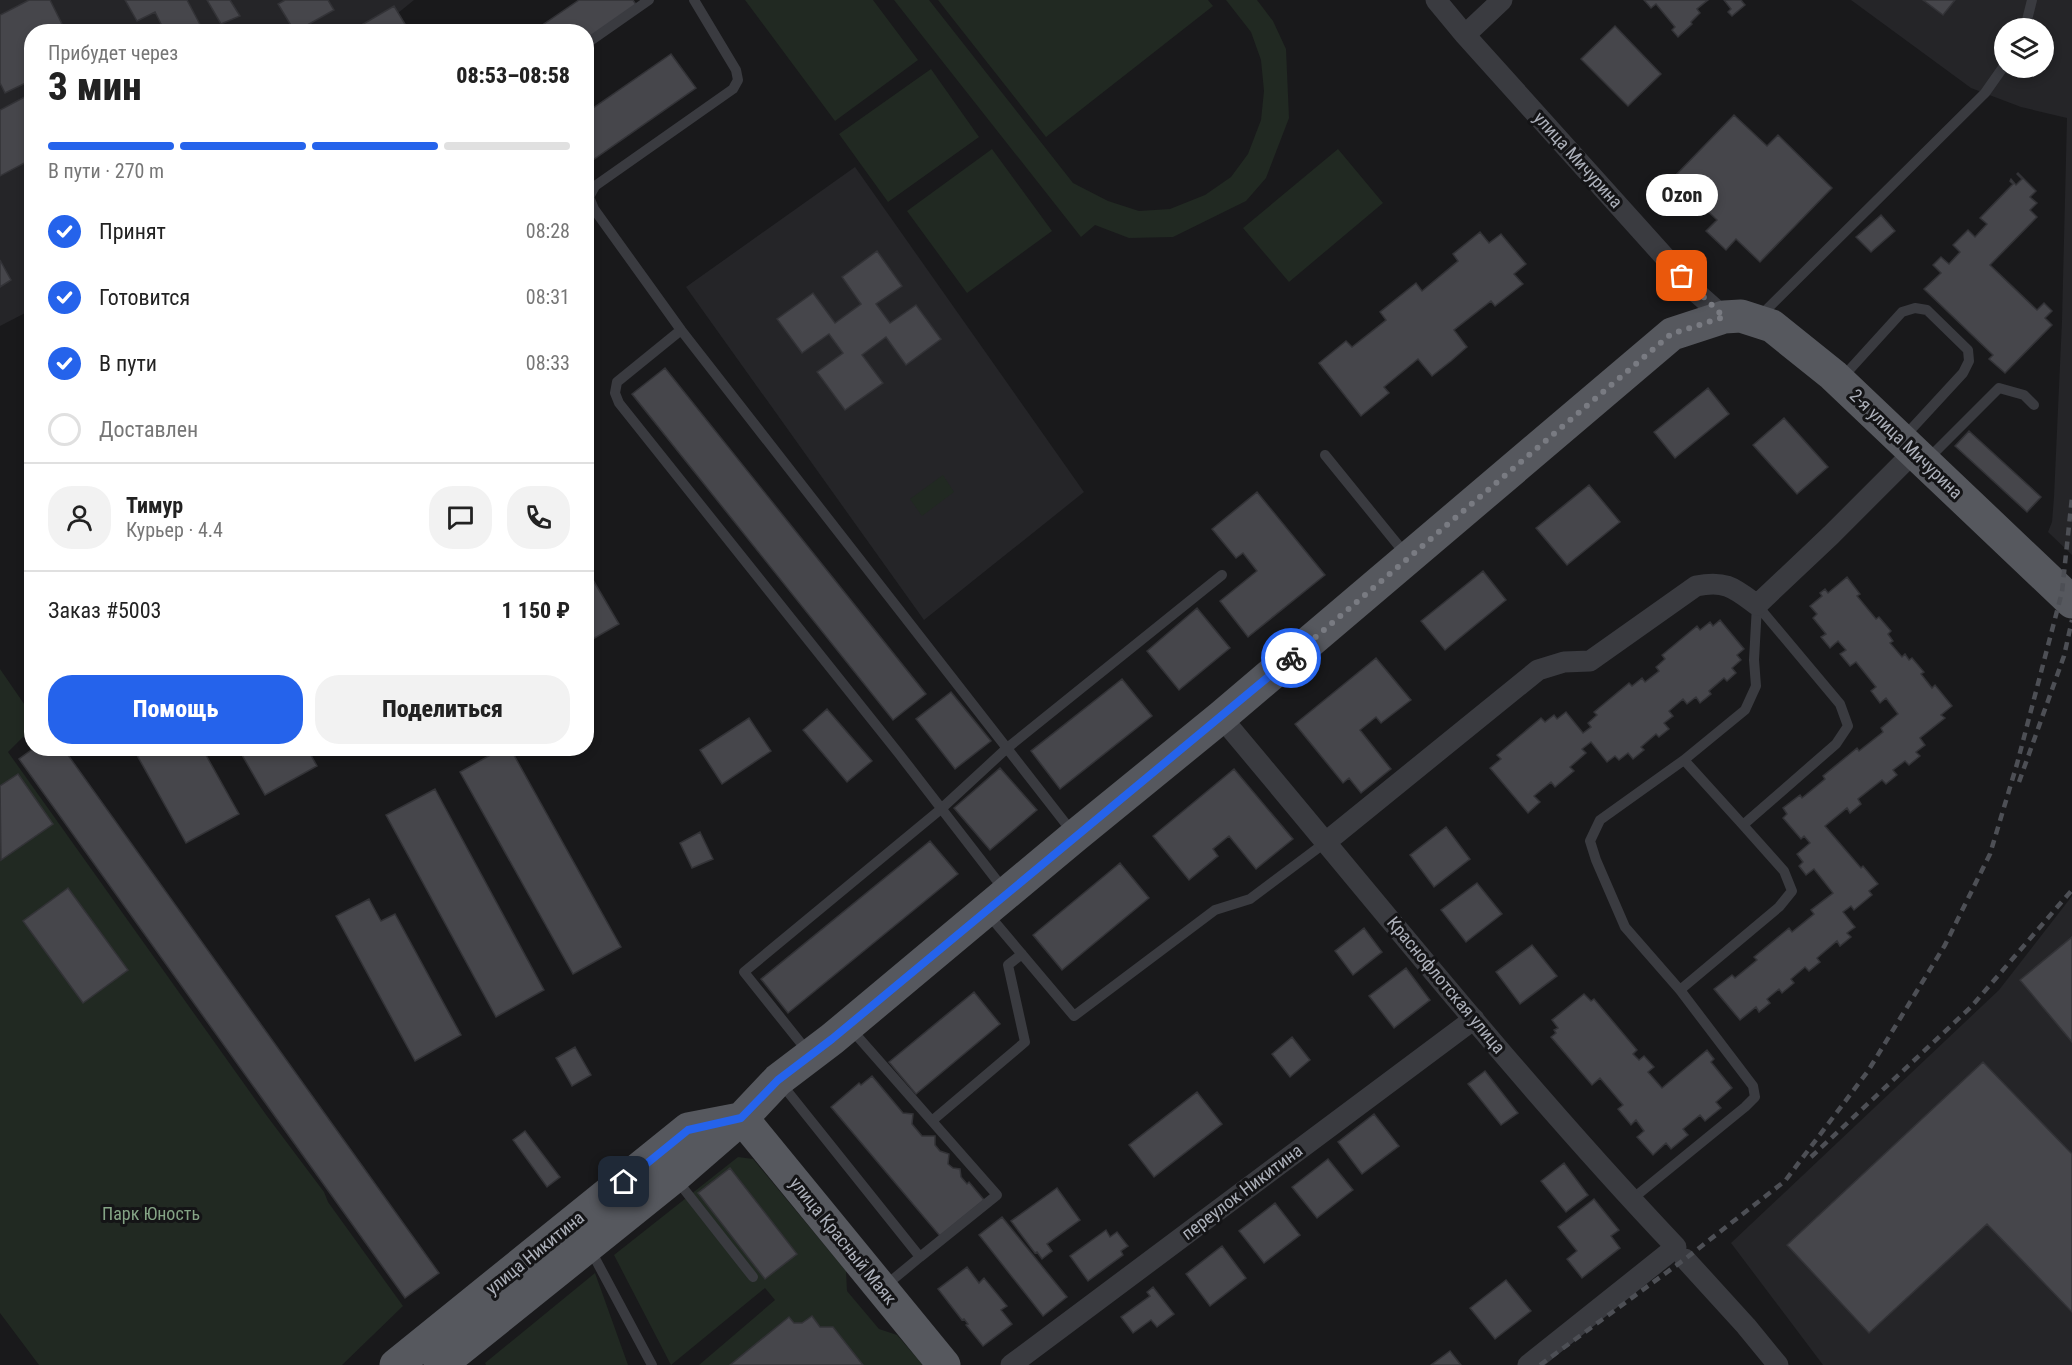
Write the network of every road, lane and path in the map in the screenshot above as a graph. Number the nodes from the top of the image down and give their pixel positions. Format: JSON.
{"nodes":[{"id":1,"x":649,"y":0,"type":"edge"},
{"id":2,"x":694,"y":0,"type":"edge"},
{"id":3,"x":1436,"y":0,"type":"edge"},
{"id":4,"x":1502,"y":0,"type":"edge"},
{"id":5,"x":2032,"y":0,"type":"edge"},
{"id":6,"x":2028,"y":18,"type":"edge"},
{"id":7,"x":1465,"y":35,"type":"junction"},
{"id":8,"x":594,"y":38,"type":"edge"},
{"id":9,"x":1996,"y":78,"type":"edge"},
{"id":10,"x":594,"y":188,"type":"edge"},
{"id":11,"x":594,"y":209,"type":"edge"},
{"id":12,"x":1740,"y":318,"type":"junction"},
{"id":13,"x":681,"y":330,"type":"junction"},
{"id":14,"x":1840,"y":381,"type":"junction"},
{"id":15,"x":2034,"y":405,"type":"dead end"},
{"id":16,"x":1914,"y":451,"type":"junction"},
{"id":17,"x":1325,"y":455,"type":"dead end"},
{"id":18,"x":1409,"y":558,"type":"junction"},
{"id":19,"x":1222,"y":575,"type":"dead end"},
{"id":20,"x":2072,"y":602,"type":"edge"},
{"id":21,"x":1757,"y":605,"type":"junction"},
{"id":22,"x":1221,"y":717,"type":"junction"},
{"id":23,"x":1006,"y":749,"type":"junction"},
{"id":24,"x":1684,"y":760,"type":"junction"},
{"id":25,"x":941,"y":809,"type":"junction"},
{"id":26,"x":1743,"y":825,"type":"junction"},
{"id":27,"x":1075,"y":836,"type":"junction"},
{"id":28,"x":1326,"y":842,"type":"junction"},
{"id":29,"x":997,"y":902,"type":"junction"},
{"id":30,"x":1022,"y":954,"type":"junction"},
{"id":31,"x":1680,"y":990,"type":"junction"},
{"id":32,"x":1474,"y":1019,"type":"junction"},
{"id":33,"x":848,"y":1026,"type":"junction"},
{"id":34,"x":810,"y":1054,"type":"junction"},
{"id":35,"x":778,"y":1080,"type":"junction"},
{"id":36,"x":741,"y":1118,"type":"junction"},
{"id":37,"x":933,"y":1120,"type":"junction"},
{"id":38,"x":674,"y":1177,"type":"junction"},
{"id":39,"x":1631,"y":1200,"type":"junction"},
{"id":40,"x":588,"y":1247,"type":"junction"},
{"id":41,"x":1681,"y":1253,"type":"junction"},
{"id":42,"x":920,"y":1257,"type":"junction"},
{"id":43,"x":753,"y":1277,"type":"dead end"},
{"id":44,"x":882,"y":1288,"type":"junction"},
{"id":45,"x":396,"y":1365,"type":"edge"},
{"id":46,"x":440,"y":1365,"type":"edge"},
{"id":47,"x":652,"y":1365,"type":"edge"},
{"id":48,"x":944,"y":1365,"type":"edge"},
{"id":49,"x":1011,"y":1365,"type":"edge"},
{"id":50,"x":1528,"y":1365,"type":"edge"},
{"id":51,"x":1778,"y":1365,"type":"edge"}],
"edges":[{"from":1,"to":8,"type":"lane"},
{"from":2,"to":10,"type":"lane"},
{"from":3,"to":7,"type":"street","name":"улица Мичурина"},
{"from":4,"to":7,"type":"street"},
{"from":5,"to":6,"type":"lane"},
{"from":7,"to":12,"type":"street","name":"улица Мичурина"},
{"from":9,"to":12,"type":"lane"},
{"from":11,"to":13,"type":"lane"},
{"from":12,"to":14,"type":"main road","name":"2-я улица Мичурина"},
{"from":12,"to":18,"type":"main road","name":"улица Никитина"},
{"from":13,"to":23,"type":"lane"},
{"from":13,"to":25,"type":"lane"},
{"from":14,"to":16,"type":"main road","name":"2-я улица Мичурина"},
{"from":14,"to":16,"type":"lane"},
{"from":15,"to":16,"type":"lane"},
{"from":16,"to":20,"type":"main road","name":"2-я улица Мичурина"},
{"from":16,"to":21,"type":"street"},
{"from":17,"to":18,"type":"lane"},
{"from":18,"to":22,"type":"main road","name":"улица Никитина"},
{"from":19,"to":23,"type":"lane"},
{"from":21,"to":24,"type":"lane"},
{"from":21,"to":26,"type":"lane"},
{"from":21,"to":28,"type":"street"},
{"from":22,"to":27,"type":"main road","name":"улица Никитина"},
{"from":22,"to":28,"type":"street","name":"Краснофлотская улица"},
{"from":23,"to":25,"type":"lane"},
{"from":23,"to":27,"type":"lane"},
{"from":24,"to":26,"type":"lane"},
{"from":24,"to":31,"type":"lane"},
{"from":25,"to":29,"type":"lane"},
{"from":25,"to":34,"type":"lane"},
{"from":26,"to":31,"type":"lane"},
{"from":27,"to":29,"type":"main road","name":"улица Никитина"},
{"from":28,"to":30,"type":"lane"},
{"from":28,"to":32,"type":"street","name":"Краснофлотская улица"},
{"from":29,"to":30,"type":"lane"},
{"from":29,"to":33,"type":"main road","name":"улица Никитина"},
{"from":30,"to":37,"type":"lane"},
{"from":31,"to":39,"type":"lane"},
{"from":32,"to":39,"type":"street","name":"Краснофлотская улица"},
{"from":32,"to":49,"type":"street","name":"переулок Никитина"},
{"from":33,"to":34,"type":"main road","name":"улица Никитина"},
{"from":33,"to":37,"type":"lane"},
{"from":34,"to":35,"type":"main road","name":"улица Никитина"},
{"from":35,"to":36,"type":"main road","name":"улица Никитина"},
{"from":35,"to":42,"type":"lane"},
{"from":36,"to":38,"type":"main road","name":"улица Никитина"},
{"from":36,"to":44,"type":"main road","name":"улица Красный Маяк"},
{"from":36,"to":45,"type":"main road","name":"улица Никитина"},
{"from":37,"to":42,"type":"lane"},
{"from":38,"to":40,"type":"main road","name":"улица Никитина"},
{"from":38,"to":43,"type":"lane"},
{"from":39,"to":41,"type":"street","name":"Краснофлотская улица"},
{"from":40,"to":46,"type":"main road","name":"улица Никитина"},
{"from":40,"to":47,"type":"lane"},
{"from":41,"to":50,"type":"street"},
{"from":41,"to":51,"type":"street","name":"Краснофлотская улица"},
{"from":42,"to":44,"type":"lane"},
{"from":44,"to":48,"type":"main road","name":"улица Красный Маяк"}]}
